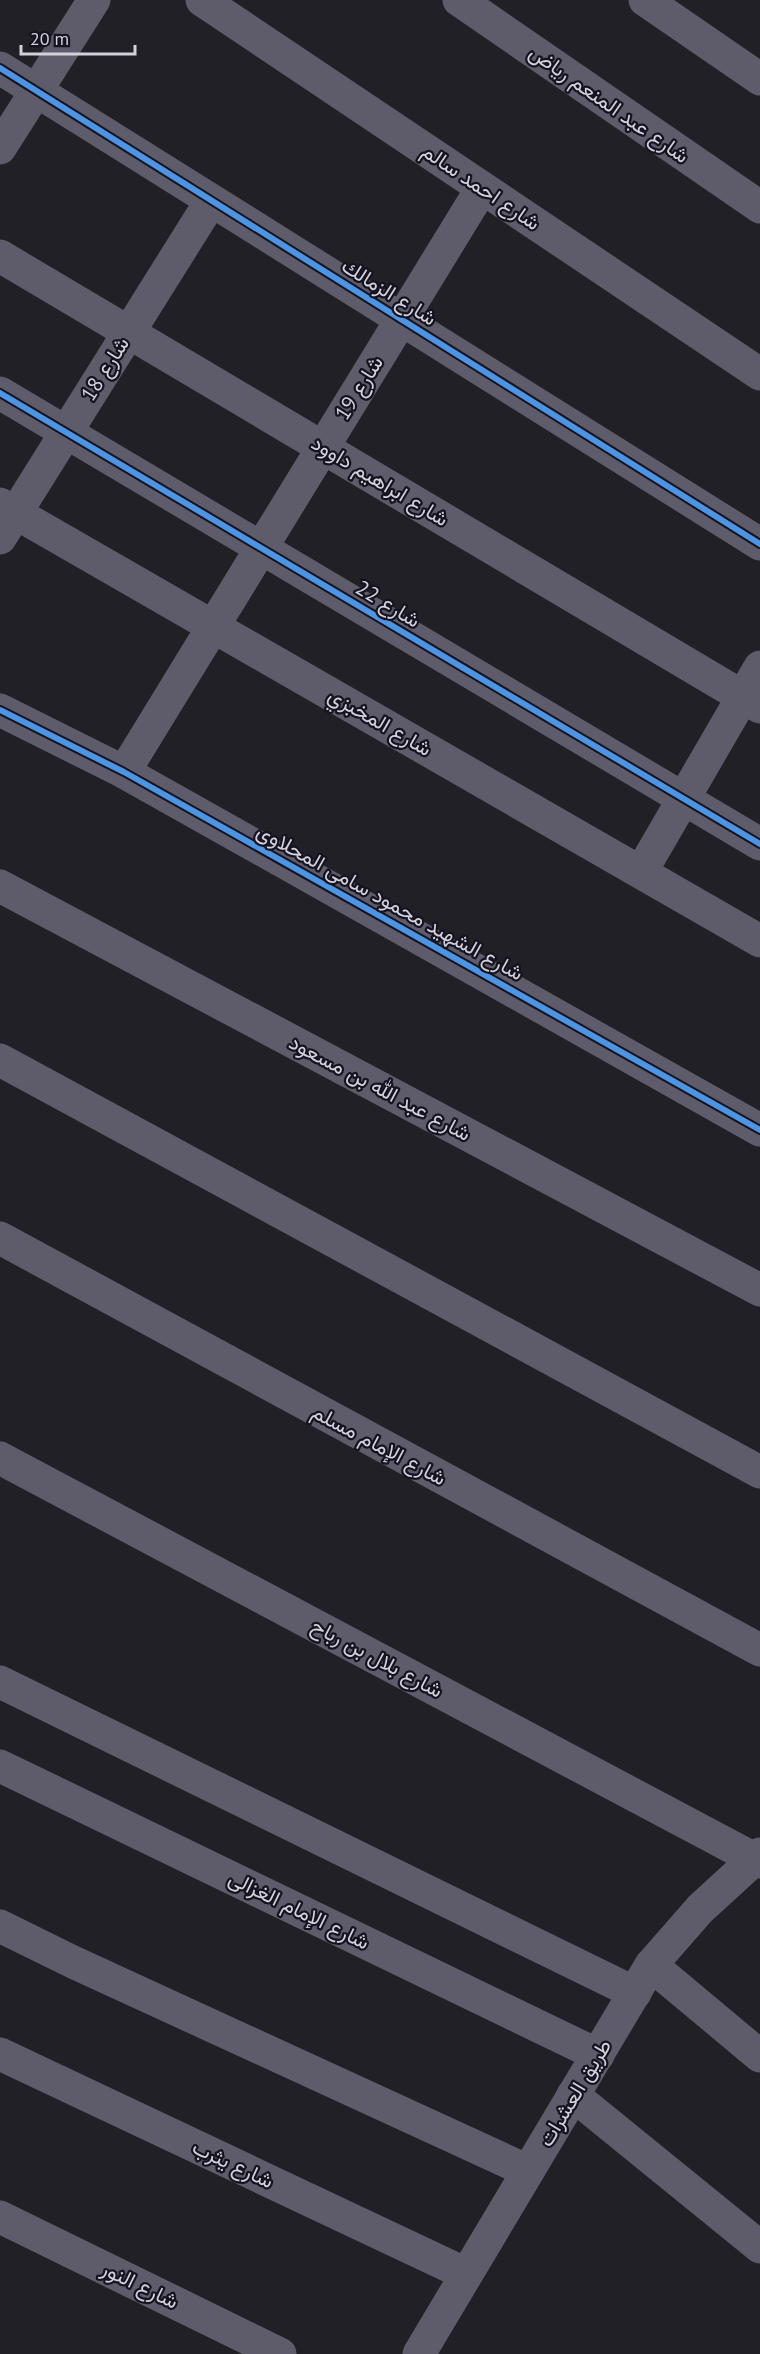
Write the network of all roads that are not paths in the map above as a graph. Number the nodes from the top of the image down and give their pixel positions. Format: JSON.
{"nodes":[{"id":1,"x":94,"y":0,"type":"edge"},
{"id":2,"x":202,"y":0,"type":"edge"},
{"id":3,"x":459,"y":0,"type":"edge"},
{"id":4,"x":645,"y":0,"type":"edge"},
{"id":5,"x":0,"y":68,"type":"edge"},
{"id":6,"x":760,"y":80,"type":"edge"},
{"id":7,"x":36,"y":91,"type":"junction"},
{"id":8,"x":0,"y":148,"type":"edge"},
{"id":9,"x":482,"y":188,"type":"junction"},
{"id":10,"x":211,"y":201,"type":"junction"},
{"id":11,"x":760,"y":207,"type":"edge"},
{"id":12,"x":0,"y":256,"type":"edge"},
{"id":13,"x":401,"y":320,"type":"junction"},
{"id":14,"x":129,"y":333,"type":"junction"},
{"id":15,"x":760,"y":374,"type":"edge"},
{"id":16,"x":0,"y":393,"type":"edge"},
{"id":17,"x":66,"y":432,"type":"junction"},
{"id":18,"x":322,"y":447,"type":"junction"},
{"id":19,"x":5,"y":518,"type":"edge"},
{"id":20,"x":760,"y":544,"type":"edge"},
{"id":21,"x":261,"y":548,"type":"junction"},
{"id":22,"x":213,"y":626,"type":"junction"},
{"id":23,"x":760,"y":667,"type":"edge"},
{"id":24,"x":751,"y":701,"type":"edge"},
{"id":25,"x":0,"y":710,"type":"edge"},
{"id":26,"x":124,"y":772,"type":"junction"},
{"id":27,"x":684,"y":799,"type":"junction"},
{"id":28,"x":760,"y":844,"type":"edge"},
{"id":29,"x":641,"y":872,"type":"junction"},
{"id":30,"x":0,"y":886,"type":"edge"},
{"id":31,"x":760,"y":941,"type":"edge"},
{"id":32,"x":0,"y":1060,"type":"edge"},
{"id":33,"x":760,"y":1130,"type":"edge"},
{"id":34,"x":0,"y":1238,"type":"edge"},
{"id":35,"x":760,"y":1290,"type":"edge"},
{"id":36,"x":0,"y":1458,"type":"edge"},
{"id":37,"x":760,"y":1472,"type":"edge"},
{"id":38,"x":760,"y":1650,"type":"edge"},
{"id":39,"x":0,"y":1682,"type":"edge"},
{"id":40,"x":0,"y":1766,"type":"edge"},
{"id":41,"x":758,"y":1858,"type":"edge"},
{"id":42,"x":0,"y":1926,"type":"edge"},
{"id":43,"x":651,"y":1965,"type":"junction"},
{"id":44,"x":634,"y":1993,"type":"junction"},
{"id":45,"x":0,"y":2054,"type":"edge"},
{"id":46,"x":598,"y":2055,"type":"junction"},
{"id":47,"x":760,"y":2056,"type":"edge"},
{"id":48,"x":573,"y":2095,"type":"junction"},
{"id":49,"x":528,"y":2171,"type":"junction"},
{"id":50,"x":0,"y":2217,"type":"edge"},
{"id":51,"x":760,"y":2247,"type":"edge"},
{"id":52,"x":466,"y":2274,"type":"junction"},
{"id":53,"x":280,"y":2354,"type":"edge"},
{"id":54,"x":419,"y":2354,"type":"edge"}],
"edges":[{"from":1,"to":7,"type":"street"},
{"from":2,"to":9,"type":"street","name":"شارع احمد سالم"},
{"from":3,"to":11,"type":"street","name":"شارع عبد المنعم رياض"},
{"from":4,"to":6,"type":"street"},
{"from":5,"to":7,"type":"street","name":"شارع الزمالك"},
{"from":7,"to":8,"type":"street"},
{"from":7,"to":10,"type":"street","name":"شارع الزمالك"},
{"from":9,"to":13,"type":"street","name":"شارع 19"},
{"from":9,"to":15,"type":"street","name":"شارع احمد سالم"},
{"from":10,"to":13,"type":"street","name":"شارع الزمالك"},
{"from":10,"to":14,"type":"street","name":"شارع 18"},
{"from":12,"to":14,"type":"street","name":"شارع ابراهيم داوود"},
{"from":13,"to":18,"type":"street","name":"شارع 19"},
{"from":13,"to":20,"type":"street","name":"شارع الزمالك"},
{"from":14,"to":17,"type":"street","name":"شارع 18"},
{"from":14,"to":18,"type":"street","name":"شارع ابراهيم داوود"},
{"from":16,"to":17,"type":"street","name":"شارع 22"},
{"from":17,"to":19,"type":"street","name":"شارع 18"},
{"from":17,"to":21,"type":"street","name":"شارع 22"},
{"from":18,"to":21,"type":"street","name":"شارع 19"},
{"from":18,"to":24,"type":"street","name":"شارع ابراهيم داوود"},
{"from":19,"to":22,"type":"street","name":"شارع المخبزي"},
{"from":21,"to":22,"type":"street","name":"شارع 19"},
{"from":21,"to":27,"type":"street","name":"شارع 22"},
{"from":22,"to":26,"type":"street","name":"شارع 19"},
{"from":22,"to":29,"type":"street","name":"شارع المخبزي"},
{"from":23,"to":24,"type":"street"},
{"from":24,"to":27,"type":"street"},
{"from":25,"to":26,"type":"street","name":"شارع الشهيد محمود سامى المحلاوى"},
{"from":26,"to":33,"type":"street","name":"شارع الشهيد محمود سامى المحلاوى"},
{"from":27,"to":28,"type":"street","name":"شارع 22"},
{"from":27,"to":29,"type":"street"},
{"from":29,"to":31,"type":"street","name":"شارع المخبزي"},
{"from":30,"to":35,"type":"street","name":"شارع عبد الله بن مسعود"},
{"from":32,"to":37,"type":"street"},
{"from":34,"to":38,"type":"street","name":"شارع الإمام مسلم"},
{"from":36,"to":41,"type":"street","name":"شارع بلال بن رباح"},
{"from":39,"to":44,"type":"street"},
{"from":40,"to":46,"type":"street","name":"شارع الإمام الغزالى"},
{"from":41,"to":43,"type":"street","name":"طريق العشرات"},
{"from":42,"to":49,"type":"street"},
{"from":43,"to":44,"type":"street","name":"طريق العشرات"},
{"from":43,"to":47,"type":"street"},
{"from":44,"to":46,"type":"street","name":"طريق العشرات"},
{"from":45,"to":52,"type":"street","name":"شارع يثرب"},
{"from":46,"to":48,"type":"street","name":"طريق العشرات"},
{"from":48,"to":49,"type":"street","name":"طريق العشرات"},
{"from":48,"to":51,"type":"street"},
{"from":49,"to":52,"type":"street","name":"طريق العشرات"},
{"from":50,"to":53,"type":"street","name":"شارع النور"},
{"from":52,"to":54,"type":"street","name":"طريق العشرات"}]}
